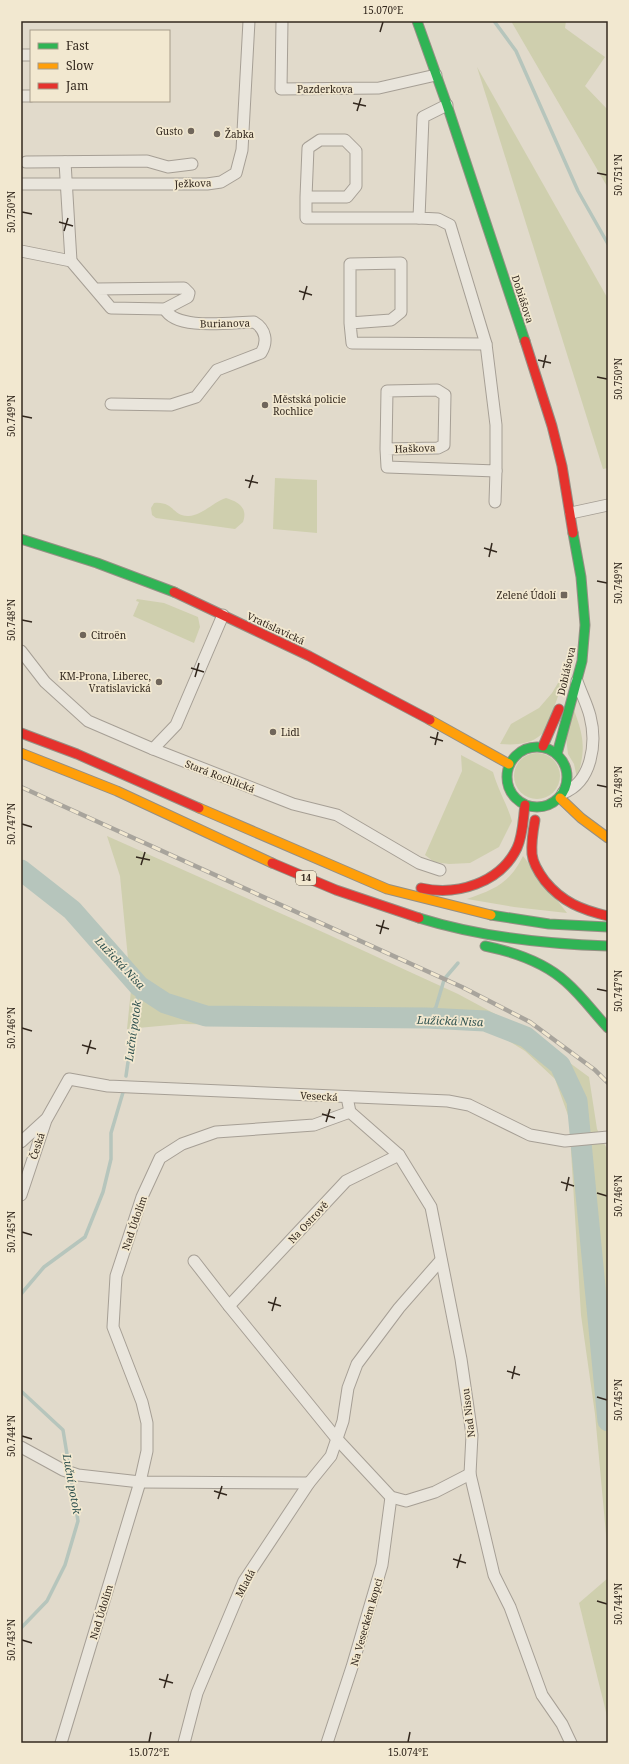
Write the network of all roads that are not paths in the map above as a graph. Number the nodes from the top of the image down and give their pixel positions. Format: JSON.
{"nodes":[{"id":1,"x":249,"y":21,"type":"edge"},
{"id":2,"x":282,"y":21,"type":"edge"},
{"id":3,"x":417,"y":21,"type":"edge"},
{"id":4,"x":436,"y":76,"type":"junction"},
{"id":5,"x":447,"y":105,"type":"junction"},
{"id":6,"x":26,"y":162,"type":"dead end"},
{"id":7,"x":65,"y":162,"type":"junction"},
{"id":8,"x":192,"y":164,"type":"dead end"},
{"id":9,"x":21,"y":184,"type":"edge"},
{"id":10,"x":67,"y":184,"type":"junction"},
{"id":11,"x":306,"y":197,"type":"junction"},
{"id":12,"x":419,"y":218,"type":"junction"},
{"id":13,"x":21,"y":251,"type":"edge"},
{"id":14,"x":71,"y":261,"type":"junction"},
{"id":15,"x":96,"y":289,"type":"junction"},
{"id":16,"x":165,"y":309,"type":"junction"},
{"id":17,"x":350,"y":323,"type":"junction"},
{"id":18,"x":486,"y":344,"type":"junction"},
{"id":19,"x":111,"y":404,"type":"dead end"},
{"id":20,"x":386,"y":449,"type":"junction"},
{"id":21,"x":496,"y":471,"type":"junction"},
{"id":22,"x":495,"y":502,"type":"dead end"},
{"id":23,"x":608,"y":505,"type":"edge"},
{"id":24,"x":571,"y":513,"type":"junction"},
{"id":25,"x":21,"y":539,"type":"edge"},
{"id":26,"x":583,"y":591,"type":"junction"},
{"id":27,"x":223,"y":615,"type":"junction"},
{"id":28,"x":21,"y":652,"type":"edge"},
{"id":29,"x":577,"y":681,"type":"junction"},
{"id":30,"x":21,"y":733,"type":"edge"},
{"id":31,"x":543,"y":746,"type":"junction"},
{"id":32,"x":153,"y":749,"type":"junction"},
{"id":33,"x":21,"y":753,"type":"edge"},
{"id":34,"x":557,"y":754,"type":"junction"},
{"id":35,"x":509,"y":764,"type":"junction"},
{"id":36,"x":561,"y":795,"type":"junction"},
{"id":37,"x":525,"y":805,"type":"junction"},
{"id":38,"x":537,"y":808,"type":"junction"},
{"id":39,"x":608,"y":838,"type":"edge"},
{"id":40,"x":272,"y":842,"type":"junction"},
{"id":41,"x":440,"y":870,"type":"dead end"},
{"id":42,"x":382,"y":877,"type":"dead end"},
{"id":43,"x":403,"y":884,"type":"dead end"},
{"id":44,"x":362,"y":900,"type":"junction"},
{"id":45,"x":608,"y":916,"type":"edge"},
{"id":46,"x":608,"y":927,"type":"edge"},
{"id":47,"x":449,"y":936,"type":"dead end"},
{"id":48,"x":476,"y":943,"type":"dead end"},
{"id":49,"x":608,"y":946,"type":"edge"},
{"id":50,"x":608,"y":1028,"type":"edge"},
{"id":51,"x":347,"y":1097,"type":"junction"},
{"id":52,"x":350,"y":1112,"type":"junction"},
{"id":53,"x":46,"y":1120,"type":"junction"},
{"id":54,"x":606,"y":1138,"type":"edge"},
{"id":55,"x":21,"y":1142,"type":"edge"},
{"id":56,"x":399,"y":1156,"type":"junction"},
{"id":57,"x":21,"y":1195,"type":"edge"},
{"id":58,"x":194,"y":1260,"type":"dead end"},
{"id":59,"x":441,"y":1260,"type":"junction"},
{"id":60,"x":229,"y":1306,"type":"junction"},
{"id":61,"x":337,"y":1439,"type":"junction"},
{"id":62,"x":21,"y":1446,"type":"edge"},
{"id":63,"x":470,"y":1474,"type":"junction"},
{"id":64,"x":140,"y":1482,"type":"junction"},
{"id":65,"x":309,"y":1483,"type":"junction"},
{"id":66,"x":391,"y":1497,"type":"junction"},
{"id":67,"x":61,"y":1743,"type":"edge"},
{"id":68,"x":184,"y":1743,"type":"edge"},
{"id":69,"x":327,"y":1743,"type":"edge"},
{"id":70,"x":571,"y":1743,"type":"edge"}],
"edges":[{"from":1,"to":10,"type":"street","name":"Ježkova"},
{"from":2,"to":4,"type":"street","name":"Pazderkova"},
{"from":3,"to":4,"type":"main road","name":"Dobiášova"},
{"from":4,"to":5,"type":"main road","name":"Dobiášova"},
{"from":5,"to":12,"type":"street"},
{"from":5,"to":24,"type":"main road","name":"Dobiášova"},
{"from":6,"to":7,"type":"street","name":"Ježkova"},
{"from":7,"to":8,"type":"street","name":"Ježkova"},
{"from":7,"to":10,"type":"street"},
{"from":9,"to":10,"type":"street","name":"Ježkova"},
{"from":10,"to":14,"type":"street"},
{"from":11,"to":11,"type":"street"},
{"from":11,"to":12,"type":"street"},
{"from":12,"to":18,"type":"street"},
{"from":13,"to":14,"type":"street"},
{"from":14,"to":15,"type":"street"},
{"from":15,"to":16,"type":"street"},
{"from":15,"to":16,"type":"street"},
{"from":16,"to":19,"type":"street","name":"Burianova"},
{"from":17,"to":17,"type":"street"},
{"from":17,"to":18,"type":"street"},
{"from":18,"to":21,"type":"street"},
{"from":20,"to":20,"type":"street","name":"Haškova"},
{"from":20,"to":21,"type":"street","name":"Haškova"},
{"from":21,"to":22,"type":"street"},
{"from":23,"to":24,"type":"street"},
{"from":24,"to":26,"type":"main road","name":"Dobiášova"},
{"from":25,"to":27,"type":"main road","name":"Vratislavická"},
{"from":26,"to":29,"type":"main road","name":"Dobiášova"},
{"from":26,"to":31,"type":"main road","name":"Dobiášova"},
{"from":27,"to":32,"type":"street"},
{"from":27,"to":35,"type":"main road","name":"Vratislavická"},
{"from":28,"to":32,"type":"street","name":"Stará Rochlická"},
{"from":29,"to":34,"type":"main road","name":"Dobiášova"},
{"from":29,"to":36,"type":"street"},
{"from":30,"to":40,"type":"main road","number":"14"},
{"from":31,"to":34,"type":"main road"},
{"from":31,"to":35,"type":"main road"},
{"from":32,"to":41,"type":"street","name":"Stará Rochlická"},
{"from":33,"to":44,"type":"main road","number":"14"},
{"from":34,"to":36,"type":"main road"},
{"from":35,"to":37,"type":"main road"},
{"from":36,"to":38,"type":"main road"},
{"from":36,"to":39,"type":"main road"},
{"from":37,"to":38,"type":"main road"},
{"from":37,"to":43,"type":"main road"},
{"from":38,"to":45,"type":"main road"},
{"from":40,"to":42,"type":"main road"},
{"from":40,"to":46,"type":"main road","number":"14"},
{"from":44,"to":47,"type":"main road"},
{"from":44,"to":49,"type":"main road","number":"14"},
{"from":48,"to":50,"type":"main road"},
{"from":51,"to":52,"type":"street"},
{"from":51,"to":53,"type":"street","name":"Vesecká"},
{"from":51,"to":54,"type":"street","name":"Vesecká"},
{"from":52,"to":56,"type":"street","name":"Nad Nisou"},
{"from":52,"to":64,"type":"street","name":"Nad Údolím"},
{"from":53,"to":55,"type":"street"},
{"from":53,"to":57,"type":"street","name":"Česká"},
{"from":56,"to":59,"type":"street","name":"Nad Nisou"},
{"from":56,"to":60,"type":"street","name":"Na Ostrově"},
{"from":58,"to":60,"type":"street"},
{"from":59,"to":61,"type":"street"},
{"from":59,"to":63,"type":"street","name":"Nad Nisou"},
{"from":60,"to":61,"type":"street"},
{"from":61,"to":65,"type":"street","name":"Mladá"},
{"from":61,"to":66,"type":"street"},
{"from":62,"to":64,"type":"street"},
{"from":63,"to":66,"type":"street"},
{"from":63,"to":70,"type":"street","name":"Nad Nisou"},
{"from":64,"to":65,"type":"street"},
{"from":64,"to":67,"type":"street","name":"Nad Údolím"},
{"from":65,"to":68,"type":"street","name":"Mladá"},
{"from":66,"to":69,"type":"street","name":"Na Veseckém kopci"}]}
